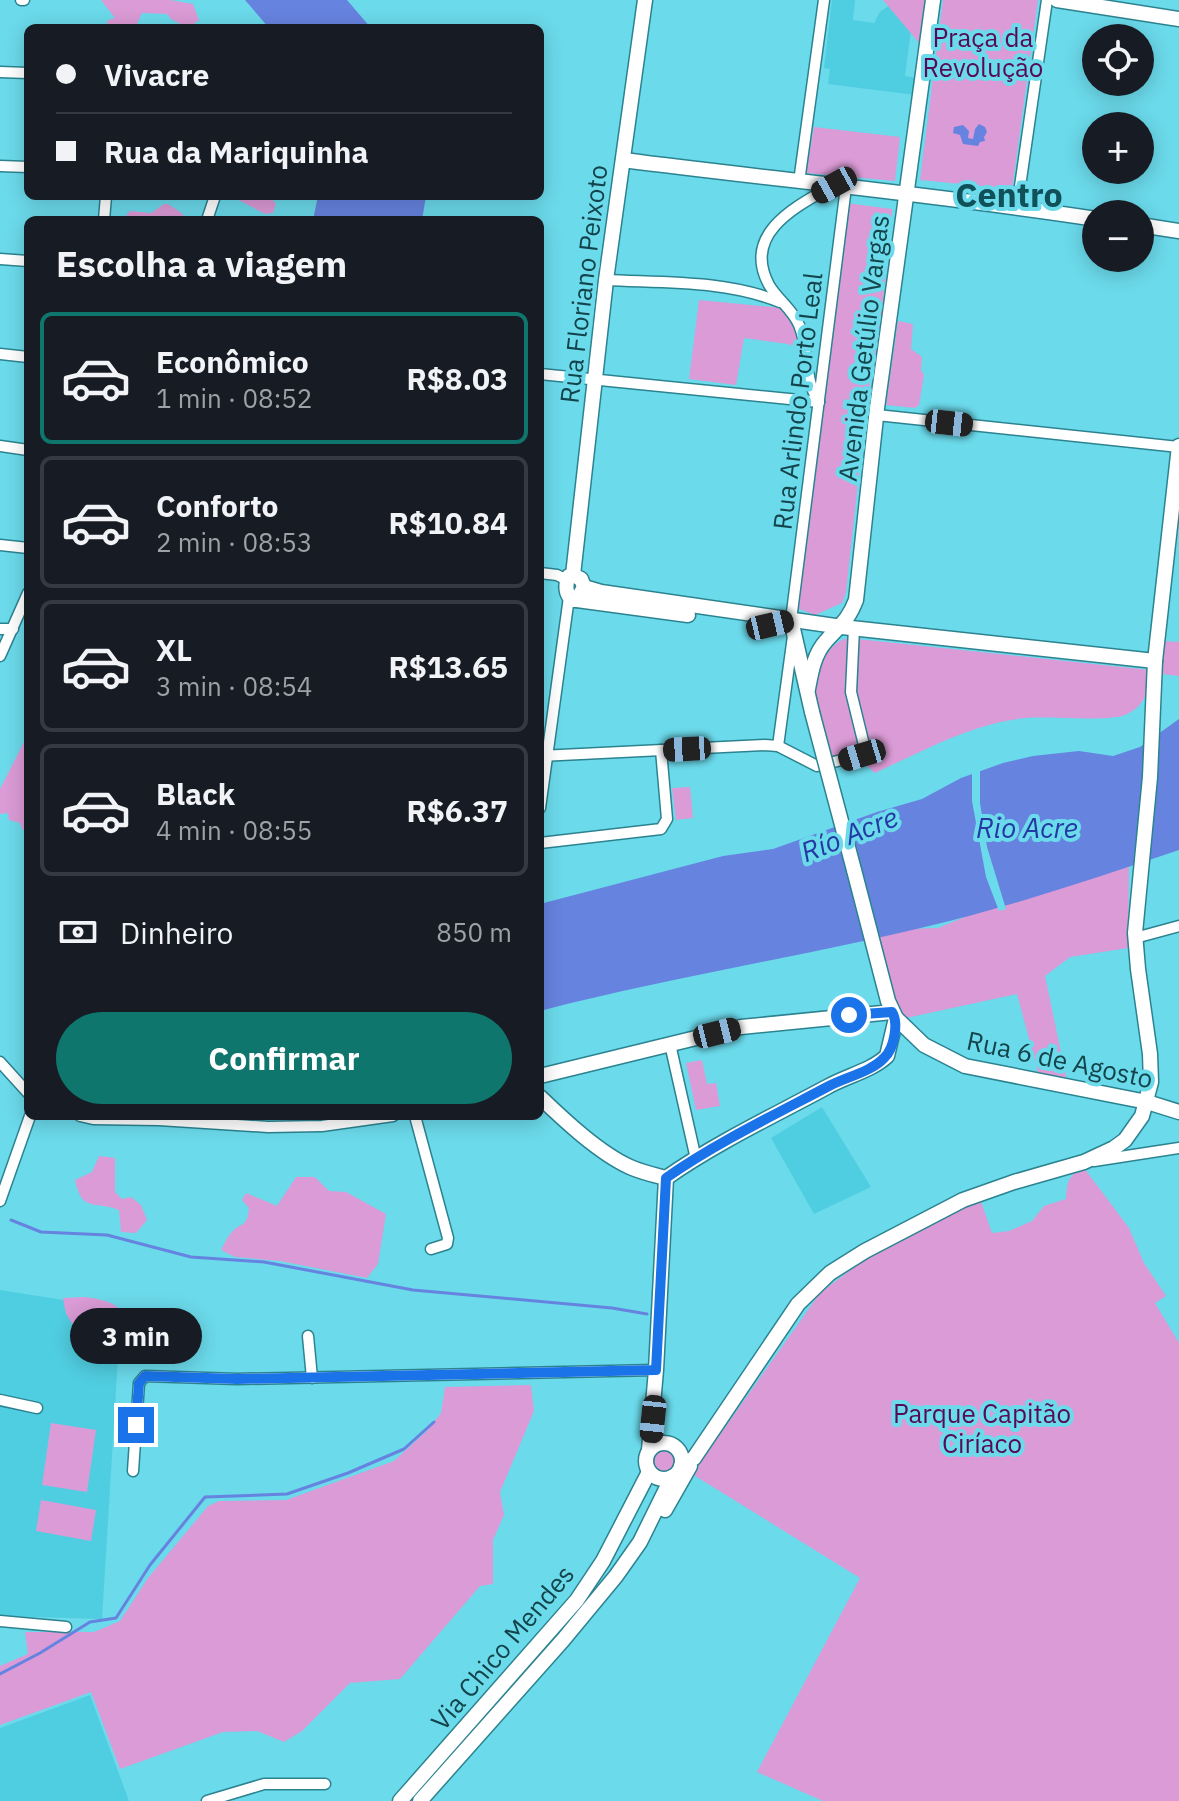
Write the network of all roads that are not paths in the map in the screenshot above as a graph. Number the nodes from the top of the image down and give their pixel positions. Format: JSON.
{"nodes":[{"id":1,"x":645,"y":0,"type":"edge"},
{"id":2,"x":824,"y":0,"type":"edge"},
{"id":3,"x":933,"y":0,"type":"edge"},
{"id":4,"x":1047,"y":0,"type":"edge"},
{"id":5,"x":1057,"y":0,"type":"edge"},
{"id":6,"x":1115,"y":4,"type":"edge"},
{"id":7,"x":1179,"y":19,"type":"edge"},
{"id":8,"x":0,"y":72,"type":"edge"},
{"id":9,"x":24,"y":73,"type":"edge"},
{"id":10,"x":623,"y":160,"type":"junction"},
{"id":11,"x":0,"y":166,"type":"edge"},
{"id":12,"x":24,"y":167,"type":"edge"},
{"id":13,"x":799,"y":182,"type":"junction"},
{"id":14,"x":840,"y":186,"type":"junction"},
{"id":15,"x":908,"y":193,"type":"junction"},
{"id":16,"x":1017,"y":207,"type":"junction"},
{"id":17,"x":1082,"y":217,"type":"edge"},
{"id":18,"x":1154,"y":227,"type":"edge"},
{"id":19,"x":1179,"y":231,"type":"edge"},
{"id":20,"x":0,"y":259,"type":"edge"},
{"id":21,"x":24,"y":261,"type":"edge"},
{"id":22,"x":606,"y":280,"type":"junction"},
{"id":23,"x":780,"y":302,"type":"junction"},
{"id":24,"x":0,"y":354,"type":"edge"},
{"id":25,"x":24,"y":357,"type":"edge"},
{"id":26,"x":544,"y":374,"type":"edge"},
{"id":27,"x":595,"y":380,"type":"junction"},
{"id":28,"x":819,"y":402,"type":"junction"},
{"id":29,"x":877,"y":415,"type":"junction"},
{"id":30,"x":0,"y":446,"type":"edge"},
{"id":31,"x":1179,"y":447,"type":"edge"},
{"id":32,"x":24,"y":449,"type":"edge"},
{"id":33,"x":0,"y":545,"type":"edge"},
{"id":34,"x":24,"y":548,"type":"edge"},
{"id":35,"x":544,"y":573,"type":"edge"},
{"id":36,"x":570,"y":578,"type":"junction"},
{"id":37,"x":577,"y":595,"type":"junction"},
{"id":38,"x":24,"y":603,"type":"edge"},
{"id":39,"x":792,"y":627,"type":"junction"},
{"id":40,"x":848,"y":627,"type":"junction"},
{"id":41,"x":0,"y":629,"type":"edge"},
{"id":42,"x":13,"y":629,"type":"junction"},
{"id":43,"x":0,"y":656,"type":"edge"},
{"id":44,"x":1155,"y":667,"type":"junction"},
{"id":45,"x":808,"y":689,"type":"junction"},
{"id":46,"x":778,"y":746,"type":"junction"},
{"id":47,"x":661,"y":750,"type":"junction"},
{"id":48,"x":544,"y":751,"type":"edge"},
{"id":49,"x":544,"y":756,"type":"edge"},
{"id":50,"x":544,"y":843,"type":"edge"},
{"id":51,"x":1179,"y":926,"type":"edge"},
{"id":52,"x":1135,"y":936,"type":"junction"},
{"id":53,"x":892,"y":1010,"type":"junction"},
{"id":54,"x":670,"y":1044,"type":"junction"},
{"id":55,"x":0,"y":1062,"type":"edge"},
{"id":56,"x":544,"y":1075,"type":"edge"},
{"id":57,"x":24,"y":1089,"type":"edge"},
{"id":58,"x":544,"y":1101,"type":"edge"},
{"id":59,"x":1147,"y":1102,"type":"junction"},
{"id":60,"x":1179,"y":1112,"type":"edge"},
{"id":61,"x":29,"y":1120,"type":"edge"},
{"id":62,"x":159,"y":1120,"type":"edge"},
{"id":63,"x":365,"y":1120,"type":"edge"},
{"id":64,"x":416,"y":1120,"type":"edge"},
{"id":65,"x":1179,"y":1148,"type":"edge"},
{"id":66,"x":691,"y":1162,"type":"junction"},
{"id":67,"x":1084,"y":1162,"type":"junction"},
{"id":68,"x":626,"y":1165,"type":"junction"},
{"id":69,"x":666,"y":1178,"type":"junction"},
{"id":70,"x":0,"y":1201,"type":"edge"},
{"id":71,"x":431,"y":1249,"type":"dead end"},
{"id":72,"x":308,"y":1336,"type":"dead end"},
{"id":73,"x":656,"y":1370,"type":"junction"},
{"id":74,"x":312,"y":1378,"type":"junction"},
{"id":75,"x":0,"y":1400,"type":"edge"},
{"id":76,"x":654,"y":1400,"type":"junction"},
{"id":77,"x":37,"y":1408,"type":"dead end"},
{"id":78,"x":703,"y":1444,"type":"junction"},
{"id":79,"x":674,"y":1446,"type":"junction"},
{"id":80,"x":649,"y":1450,"type":"junction"},
{"id":81,"x":683,"y":1467,"type":"junction"},
{"id":82,"x":133,"y":1471,"type":"dead end"},
{"id":83,"x":649,"y":1472,"type":"junction"},
{"id":84,"x":640,"y":1542,"type":"junction"},
{"id":85,"x":0,"y":1621,"type":"edge"},
{"id":86,"x":66,"y":1627,"type":"dead end"},
{"id":87,"x":325,"y":1784,"type":"dead end"},
{"id":88,"x":207,"y":1801,"type":"edge"},
{"id":89,"x":400,"y":1801,"type":"edge"},
{"id":90,"x":420,"y":1801,"type":"edge"}],
"edges":[{"from":1,"to":10,"type":"main road","name":"Rua Floriano Peixoto"},
{"from":2,"to":13,"type":"street"},
{"from":3,"to":15,"type":"main road","name":"Avenida Getúlio Vargas"},
{"from":4,"to":16,"type":"street"},
{"from":5,"to":6,"type":"main road"},
{"from":6,"to":7,"type":"main road"},
{"from":8,"to":9,"type":"street"},
{"from":10,"to":13,"type":"main road"},
{"from":10,"to":22,"type":"main road","name":"Rua Floriano Peixoto"},
{"from":11,"to":12,"type":"street"},
{"from":13,"to":14,"type":"main road"},
{"from":14,"to":15,"type":"main road"},
{"from":14,"to":23,"type":"street"},
{"from":14,"to":28,"type":"street","name":"Rua Arlindo Porto Leal"},
{"from":15,"to":16,"type":"main road"},
{"from":15,"to":29,"type":"main road","name":"Avenida Getúlio Vargas"},
{"from":16,"to":17,"type":"main road"},
{"from":18,"to":19,"type":"main road"},
{"from":20,"to":21,"type":"street"},
{"from":22,"to":23,"type":"street"},
{"from":22,"to":27,"type":"main road","name":"Rua Floriano Peixoto"},
{"from":23,"to":28,"type":"street"},
{"from":24,"to":25,"type":"street"},
{"from":26,"to":27,"type":"street"},
{"from":27,"to":28,"type":"street"},
{"from":27,"to":36,"type":"main road","name":"Rua Floriano Peixoto"},
{"from":28,"to":39,"type":"street","name":"Rua Arlindo Porto Leal"},
{"from":29,"to":31,"type":"street"},
{"from":29,"to":40,"type":"main road","name":"Avenida Getúlio Vargas"},
{"from":30,"to":32,"type":"street"},
{"from":31,"to":44,"type":"main road"},
{"from":33,"to":34,"type":"street"},
{"from":35,"to":36,"type":"street"},
{"from":36,"to":37,"type":"main road"},
{"from":37,"to":39,"type":"main road"},
{"from":37,"to":48,"type":"street"},
{"from":38,"to":42,"type":"street"},
{"from":39,"to":40,"type":"main road"},
{"from":39,"to":45,"type":"main road","name":"Avenida Getúlio Vargas"},
{"from":39,"to":46,"type":"street","name":"Rua Arlindo Porto Leal"},
{"from":40,"to":44,"type":"main road"},
{"from":40,"to":45,"type":"main road","name":"Avenida Getúlio Vargas"},
{"from":40,"to":46,"type":"street"},
{"from":41,"to":42,"type":"street"},
{"from":42,"to":43,"type":"street"},
{"from":44,"to":52,"type":"main road"},
{"from":45,"to":53,"type":"main road","name":"Avenida Getúlio Vargas","bridge":true},
{"from":46,"to":47,"type":"street"},
{"from":47,"to":49,"type":"street"},
{"from":47,"to":50,"type":"street"},
{"from":51,"to":52,"type":"street"},
{"from":52,"to":59,"type":"main road"},
{"from":53,"to":54,"type":"main road"},
{"from":53,"to":59,"type":"main road","name":"Rua 6 de Agosto"},
{"from":53,"to":66,"type":"main road"},
{"from":54,"to":56,"type":"main road"},
{"from":54,"to":66,"type":"street"},
{"from":55,"to":57,"type":"street"},
{"from":58,"to":68,"type":"main road"},
{"from":59,"to":60,"type":"main road","name":"Rua 6 de Agosto"},
{"from":59,"to":67,"type":"main road","name":"Via Chico Mendes"},
{"from":61,"to":70,"type":"street"},
{"from":62,"to":63,"type":"street"},
{"from":64,"to":71,"type":"street"},
{"from":65,"to":67,"type":"street"},
{"from":66,"to":68,"type":"main road"},
{"from":66,"to":69,"type":"main road"},
{"from":67,"to":78,"type":"main road","name":"Via Chico Mendes"},
{"from":68,"to":69,"type":"main road"},
{"from":69,"to":73,"type":"main road"},
{"from":72,"to":74,"type":"street"},
{"from":73,"to":74,"type":"street"},
{"from":73,"to":76,"type":"main road"},
{"from":74,"to":82,"type":"street"},
{"from":75,"to":77,"type":"street"},
{"from":76,"to":79,"type":"main road"},
{"from":76,"to":80,"type":"main road"},
{"from":78,"to":79,"type":"main road"},
{"from":78,"to":81,"type":"main road","name":"Via Chico Mendes"},
{"from":79,"to":80,"type":"main road"},
{"from":79,"to":81,"type":"main road"},
{"from":80,"to":83,"type":"main road"},
{"from":81,"to":83,"type":"main road"},
{"from":81,"to":84,"type":"main road","name":"Via Chico Mendes"},
{"from":81,"to":84,"type":"main road"},
{"from":83,"to":89,"type":"main road","name":"Via Chico Mendes"},
{"from":84,"to":90,"type":"main road","name":"Via Chico Mendes"},
{"from":85,"to":86,"type":"street"},
{"from":87,"to":88,"type":"street"}]}
